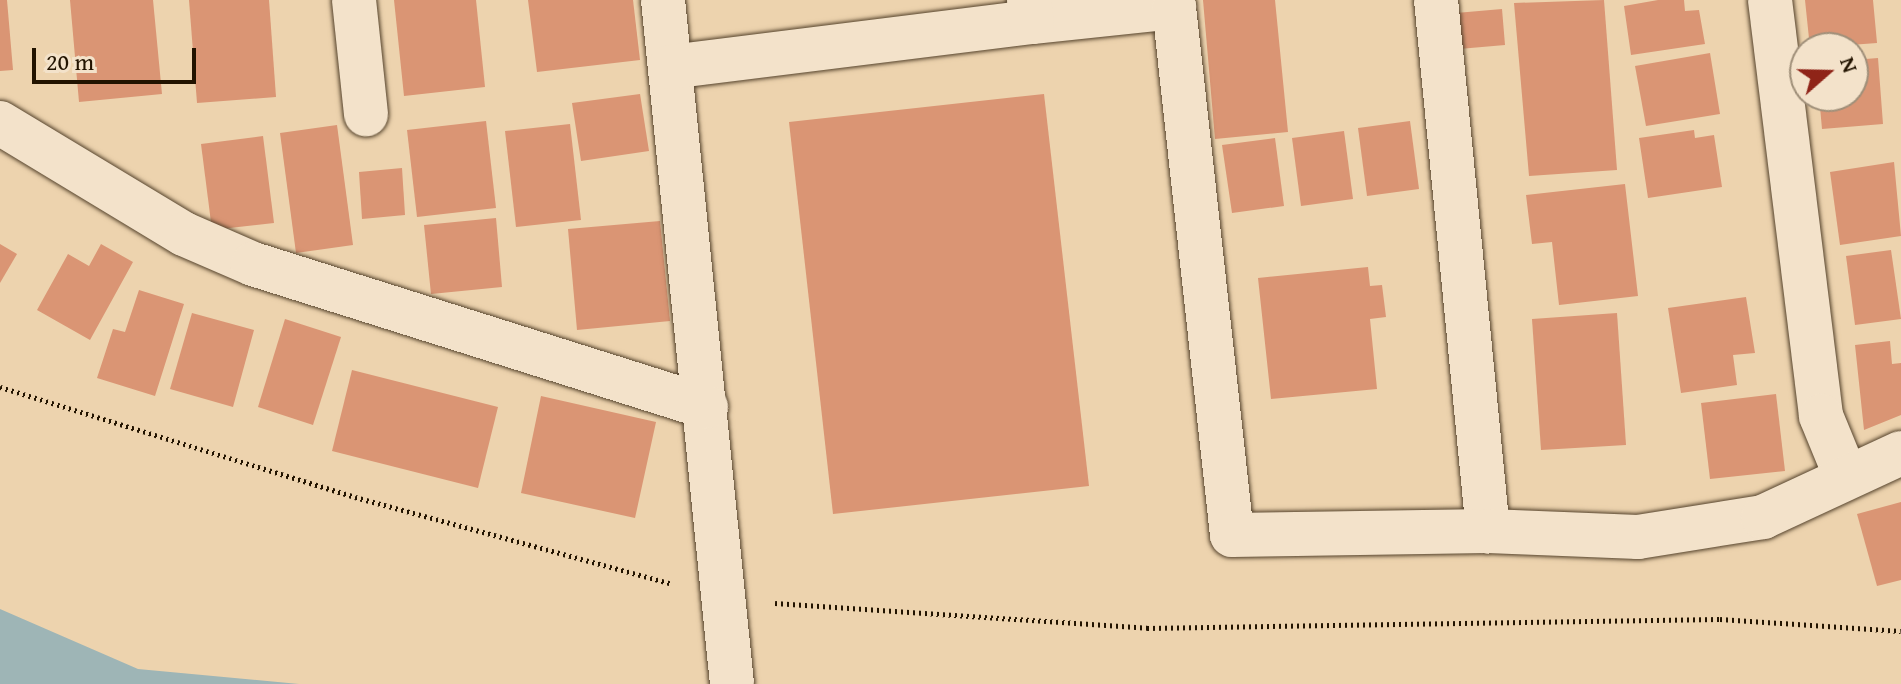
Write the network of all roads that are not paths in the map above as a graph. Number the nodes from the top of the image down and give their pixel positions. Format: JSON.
{"nodes":[{"id":1,"x":354,"y":0,"type":"edge"},
{"id":2,"x":663,"y":0,"type":"edge"},
{"id":3,"x":1436,"y":0,"type":"edge"},
{"id":4,"x":1770,"y":0,"type":"edge"},
{"id":5,"x":1031,"y":11,"type":"edge"},
{"id":6,"x":670,"y":67,"type":"junction"},
{"id":7,"x":366,"y":114,"type":"dead end"},
{"id":8,"x":0,"y":123,"type":"edge"},
{"id":9,"x":706,"y":407,"type":"junction"},
{"id":10,"x":1901,"y":453,"type":"edge"},
{"id":11,"x":1846,"y":477,"type":"junction"},
{"id":12,"x":1488,"y":531,"type":"junction"},
{"id":13,"x":732,"y":684,"type":"edge"}],
"edges":[{"from":1,"to":7,"type":"street"},
{"from":2,"to":6,"type":"street"},
{"from":3,"to":12,"type":"street"},
{"from":4,"to":11,"type":"street"},
{"from":5,"to":6,"type":"street"},
{"from":5,"to":12,"type":"street"},
{"from":6,"to":9,"type":"street"},
{"from":8,"to":9,"type":"street"},
{"from":9,"to":13,"type":"street"},
{"from":10,"to":11,"type":"street"},
{"from":11,"to":12,"type":"street"}]}
